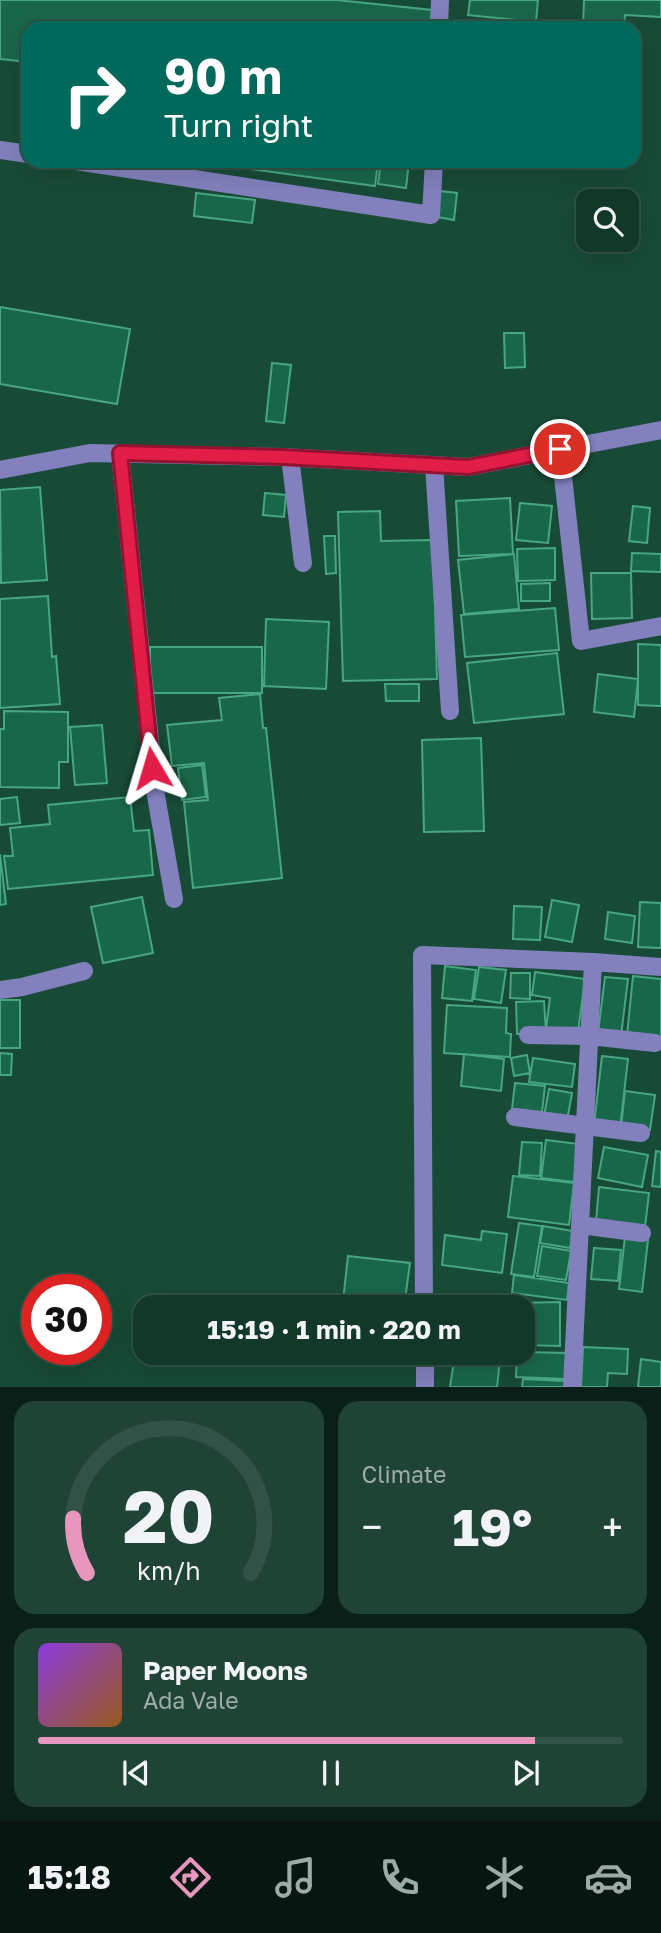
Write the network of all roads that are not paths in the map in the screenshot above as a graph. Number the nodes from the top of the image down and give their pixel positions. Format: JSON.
{"nodes":[{"id":1,"x":440,"y":0,"type":"edge"},
{"id":2,"x":439,"y":21,"type":"edge"},
{"id":3,"x":0,"y":150,"type":"edge"},
{"id":4,"x":21,"y":153,"type":"edge"},
{"id":5,"x":122,"y":168,"type":"edge"},
{"id":6,"x":433,"y":168,"type":"edge"},
{"id":7,"x":661,"y":430,"type":"edge"},
{"id":8,"x":560,"y":449,"type":"junction"},
{"id":9,"x":120,"y":453,"type":"junction"},
{"id":10,"x":290,"y":457,"type":"junction"},
{"id":11,"x":434,"y":465,"type":"junction"},
{"id":12,"x":0,"y":470,"type":"edge"},
{"id":13,"x":303,"y":563,"type":"dead end"},
{"id":14,"x":661,"y":626,"type":"edge"},
{"id":15,"x":450,"y":711,"type":"dead end"},
{"id":16,"x":174,"y":899,"type":"dead end"},
{"id":17,"x":593,"y":962,"type":"junction"},
{"id":18,"x":661,"y":967,"type":"edge"},
{"id":19,"x":84,"y":971,"type":"dead end"},
{"id":20,"x":0,"y":990,"type":"edge"},
{"id":21,"x":528,"y":1035,"type":"dead end"},
{"id":22,"x":589,"y":1036,"type":"junction"},
{"id":23,"x":655,"y":1043,"type":"dead end"},
{"id":24,"x":515,"y":1117,"type":"dead end"},
{"id":25,"x":585,"y":1126,"type":"junction"},
{"id":26,"x":642,"y":1133,"type":"dead end"},
{"id":27,"x":580,"y":1225,"type":"junction"},
{"id":28,"x":642,"y":1233,"type":"dead end"},
{"id":29,"x":424,"y":1295,"type":"edge"},
{"id":30,"x":425,"y":1365,"type":"edge"},
{"id":31,"x":425,"y":1387,"type":"edge"},
{"id":32,"x":572,"y":1387,"type":"edge"}],
"edges":[{"from":1,"to":2,"type":"street"},
{"from":3,"to":4,"type":"street"},
{"from":5,"to":6,"type":"street"},
{"from":7,"to":8,"type":"street"},
{"from":8,"to":11,"type":"street"},
{"from":8,"to":14,"type":"street"},
{"from":9,"to":10,"type":"street"},
{"from":9,"to":12,"type":"street"},
{"from":9,"to":16,"type":"street"},
{"from":10,"to":11,"type":"street"},
{"from":10,"to":13,"type":"street"},
{"from":11,"to":15,"type":"street"},
{"from":17,"to":18,"type":"street"},
{"from":17,"to":22,"type":"street"},
{"from":17,"to":29,"type":"street"},
{"from":19,"to":20,"type":"street"},
{"from":21,"to":22,"type":"street"},
{"from":22,"to":23,"type":"street"},
{"from":22,"to":25,"type":"street"},
{"from":24,"to":25,"type":"street"},
{"from":25,"to":26,"type":"street"},
{"from":25,"to":27,"type":"street"},
{"from":27,"to":28,"type":"street"},
{"from":27,"to":32,"type":"street"},
{"from":30,"to":31,"type":"street"}]}
